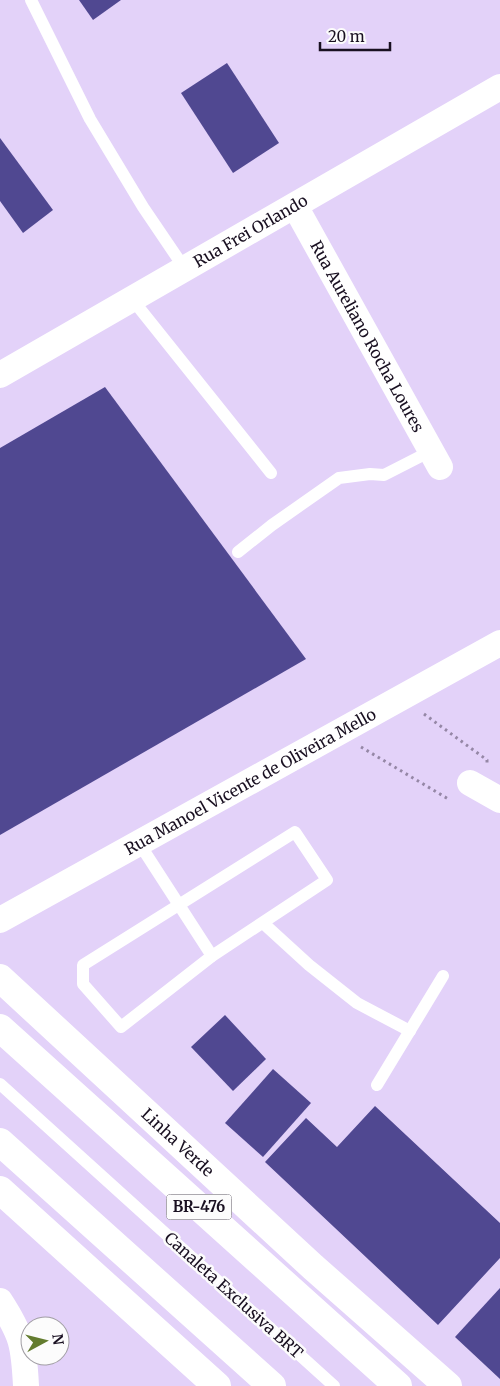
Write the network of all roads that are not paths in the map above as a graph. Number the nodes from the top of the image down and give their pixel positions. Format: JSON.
{"nodes":[{"id":1,"x":31,"y":0,"type":"edge"},
{"id":2,"x":500,"y":88,"type":"edge"},
{"id":3,"x":295,"y":206,"type":"junction"},
{"id":4,"x":185,"y":269,"type":"junction"},
{"id":5,"x":132,"y":299,"type":"junction"},
{"id":6,"x":0,"y":375,"type":"edge"},
{"id":7,"x":435,"y":459,"type":"joint"},
{"id":8,"x":270,"y":473,"type":"dead end"},
{"id":9,"x":238,"y":552,"type":"dead end"},
{"id":10,"x":500,"y":643,"type":"edge"},
{"id":11,"x":138,"y":843,"type":"junction"},
{"id":12,"x":178,"y":904,"type":"junction"},
{"id":13,"x":0,"y":920,"type":"edge"},
{"id":14,"x":263,"y":922,"type":"junction"},
{"id":15,"x":212,"y":956,"type":"junction"},
{"id":16,"x":443,"y":976,"type":"dead end"},
{"id":17,"x":0,"y":978,"type":"edge"},
{"id":18,"x":0,"y":1028,"type":"edge"},
{"id":19,"x":410,"y":1030,"type":"junction"},
{"id":20,"x":0,"y":1084,"type":"edge"},
{"id":21,"x":377,"y":1085,"type":"dead end"},
{"id":22,"x":0,"y":1142,"type":"edge"},
{"id":23,"x":0,"y":1190,"type":"edge"},
{"id":24,"x":0,"y":1302,"type":"edge"},
{"id":25,"x":26,"y":1386,"type":"edge"},
{"id":26,"x":217,"y":1386,"type":"edge"},
{"id":27,"x":272,"y":1386,"type":"edge"},
{"id":28,"x":334,"y":1386,"type":"edge"},
{"id":29,"x":398,"y":1386,"type":"edge"},
{"id":30,"x":448,"y":1386,"type":"edge"}],
"edges":[{"from":1,"to":4,"type":"lane"},
{"from":2,"to":3,"type":"street","name":"Rua Frei Orlando"},
{"from":3,"to":4,"type":"street","name":"Rua Frei Orlando"},
{"from":3,"to":7,"type":"street","name":"Rua Aureliano Rocha Loures"},
{"from":4,"to":5,"type":"street","name":"Rua Frei Orlando"},
{"from":5,"to":6,"type":"street","name":"Rua Frei Orlando"},
{"from":5,"to":8,"type":"lane"},
{"from":7,"to":9,"type":"lane"},
{"from":10,"to":11,"type":"street","name":"Rua Manoel Vicente de Oliveira Mello"},
{"from":11,"to":12,"type":"lane"},
{"from":11,"to":13,"type":"street","name":"Rua Manoel Vicente de Oliveira Mello"},
{"from":12,"to":14,"type":"lane"},
{"from":12,"to":15,"type":"lane"},
{"from":12,"to":15,"type":"lane"},
{"from":14,"to":15,"type":"lane"},
{"from":14,"to":19,"type":"lane"},
{"from":16,"to":19,"type":"lane"},
{"from":17,"to":30,"type":"main road","name":"Linha Verde"},
{"from":18,"to":29,"type":"main road","name":"Linha Verde","number":"BR-476"},
{"from":19,"to":21,"type":"lane"},
{"from":20,"to":28,"type":"lane","name":"Canaleta Exclusiva BRT"},
{"from":22,"to":27,"type":"main road"},
{"from":23,"to":26,"type":"main road"},
{"from":24,"to":25,"type":"street"}]}
